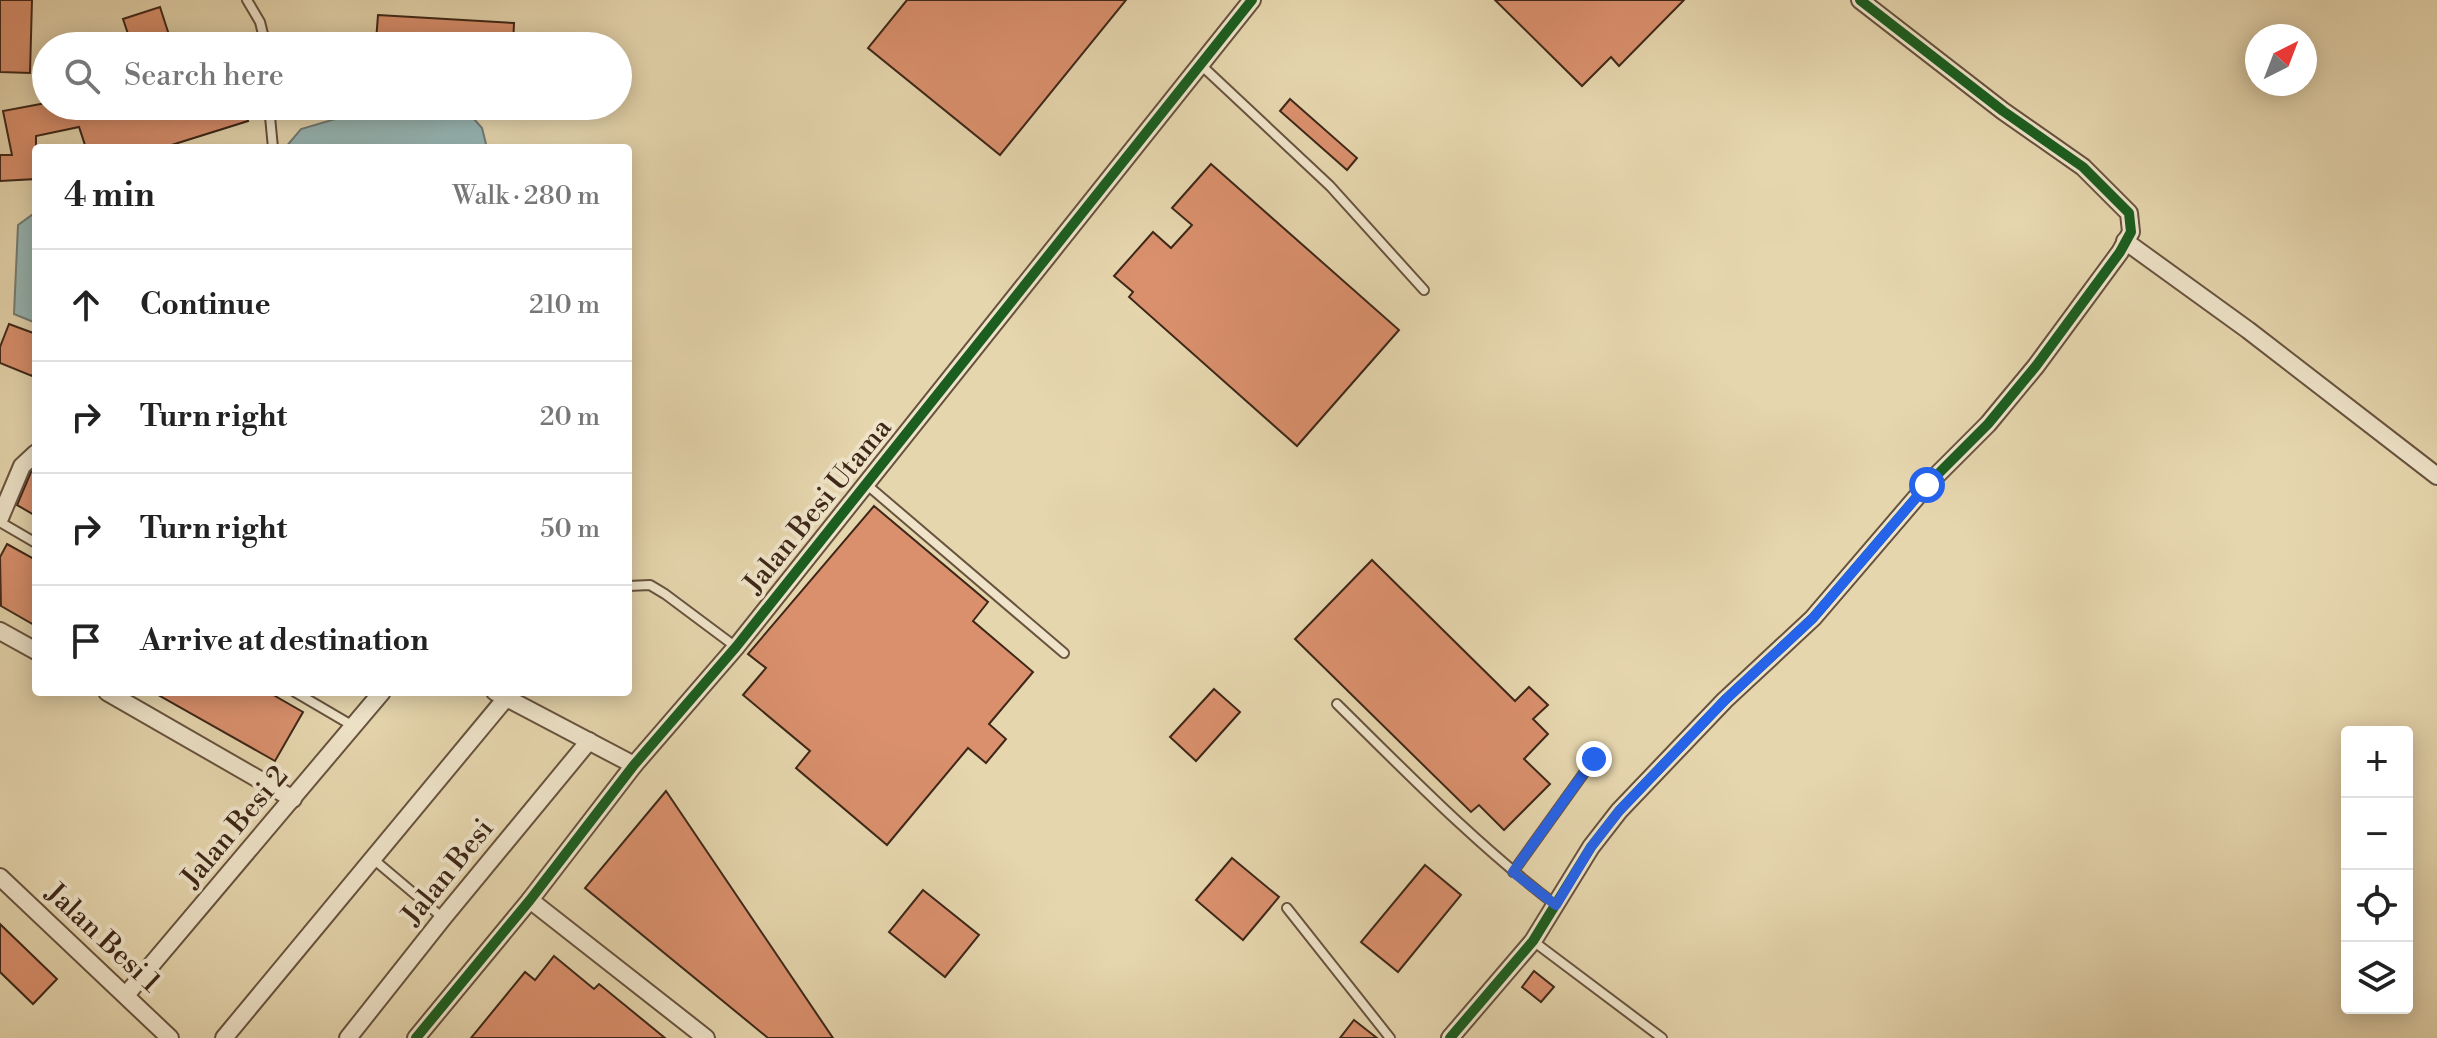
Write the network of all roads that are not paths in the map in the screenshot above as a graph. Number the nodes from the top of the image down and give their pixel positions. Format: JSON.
{"nodes":[{"id":1,"x":247,"y":0,"type":"edge"},
{"id":2,"x":1252,"y":0,"type":"edge"},
{"id":3,"x":1860,"y":0,"type":"edge"},
{"id":4,"x":262,"y":32,"type":"edge"},
{"id":5,"x":1201,"y":65,"type":"junction"},
{"id":6,"x":270,"y":120,"type":"edge"},
{"id":7,"x":273,"y":144,"type":"edge"},
{"id":8,"x":2125,"y":241,"type":"junction"},
{"id":9,"x":1424,"y":290,"type":"dead end"},
{"id":10,"x":32,"y":457,"type":"edge"},
{"id":11,"x":2437,"y":476,"type":"edge"},
{"id":12,"x":866,"y":484,"type":"junction"},
{"id":13,"x":0,"y":520,"type":"edge"},
{"id":14,"x":32,"y":540,"type":"edge"},
{"id":15,"x":632,"y":585,"type":"edge"},
{"id":16,"x":0,"y":631,"type":"edge"},
{"id":17,"x":736,"y":647,"type":"junction"},
{"id":18,"x":32,"y":649,"type":"edge"},
{"id":19,"x":1064,"y":653,"type":"dead end"},
{"id":20,"x":114,"y":696,"type":"edge"},
{"id":21,"x":302,"y":696,"type":"edge"},
{"id":22,"x":379,"y":696,"type":"edge"},
{"id":23,"x":500,"y":696,"type":"edge"},
{"id":24,"x":503,"y":696,"type":"edge"},
{"id":25,"x":1337,"y":704,"type":"dead end"},
{"id":26,"x":354,"y":726,"type":"junction"},
{"id":27,"x":589,"y":741,"type":"junction"},
{"id":28,"x":1594,"y":759,"type":"dead end"},
{"id":29,"x":634,"y":765,"type":"junction"},
{"id":30,"x":293,"y":799,"type":"junction"},
{"id":31,"x":371,"y":858,"type":"junction"},
{"id":32,"x":1513,"y":872,"type":"junction"},
{"id":33,"x":0,"y":877,"type":"edge"},
{"id":34,"x":530,"y":900,"type":"junction"},
{"id":35,"x":1556,"y":905,"type":"junction"},
{"id":36,"x":1287,"y":908,"type":"dead end"},
{"id":37,"x":443,"y":918,"type":"junction"},
{"id":38,"x":1533,"y":941,"type":"junction"},
{"id":39,"x":126,"y":995,"type":"junction"},
{"id":40,"x":1649,"y":1034,"type":"edge"},
{"id":41,"x":170,"y":1038,"type":"edge"},
{"id":42,"x":224,"y":1038,"type":"edge"},
{"id":43,"x":348,"y":1038,"type":"edge"},
{"id":44,"x":416,"y":1038,"type":"edge"},
{"id":45,"x":706,"y":1038,"type":"edge"},
{"id":46,"x":1390,"y":1038,"type":"edge"},
{"id":47,"x":1450,"y":1038,"type":"edge"},
{"id":48,"x":1662,"y":1038,"type":"edge"}],
"edges":[{"from":1,"to":4,"type":"lane"},
{"from":2,"to":5,"type":"street","name":"Jalan Besi Utama"},
{"from":3,"to":8,"type":"street"},
{"from":5,"to":9,"type":"lane"},
{"from":5,"to":12,"type":"street","name":"Jalan Besi Utama"},
{"from":6,"to":7,"type":"lane"},
{"from":8,"to":11,"type":"street"},
{"from":8,"to":35,"type":"street"},
{"from":10,"to":13,"type":"street"},
{"from":12,"to":17,"type":"street","name":"Jalan Besi Utama"},
{"from":12,"to":19,"type":"lane"},
{"from":13,"to":14,"type":"lane"},
{"from":15,"to":17,"type":"lane"},
{"from":16,"to":18,"type":"street"},
{"from":17,"to":29,"type":"street","name":"Jalan Besi Utama"},
{"from":20,"to":30,"type":"street"},
{"from":21,"to":26,"type":"lane"},
{"from":22,"to":26,"type":"street","name":"Jalan Besi 2"},
{"from":23,"to":31,"type":"street"},
{"from":24,"to":27,"type":"street"},
{"from":25,"to":32,"type":"lane"},
{"from":26,"to":30,"type":"street","name":"Jalan Besi 2"},
{"from":27,"to":29,"type":"street"},
{"from":27,"to":37,"type":"street","name":"Jalan Besi"},
{"from":28,"to":32,"type":"lane"},
{"from":29,"to":34,"type":"street","name":"Jalan Besi Utama"},
{"from":30,"to":39,"type":"street","name":"Jalan Besi 2"},
{"from":31,"to":37,"type":"lane"},
{"from":31,"to":42,"type":"street"},
{"from":32,"to":35,"type":"lane"},
{"from":33,"to":39,"type":"street","name":"Jalan Besi 1"},
{"from":34,"to":44,"type":"street","name":"Jalan Besi Utama"},
{"from":34,"to":45,"type":"street"},
{"from":35,"to":38,"type":"street"},
{"from":36,"to":46,"type":"lane"},
{"from":37,"to":43,"type":"street","name":"Jalan Besi"},
{"from":38,"to":40,"type":"lane"},
{"from":38,"to":47,"type":"street"},
{"from":39,"to":41,"type":"street","name":"Jalan Besi 1"},
{"from":40,"to":48,"type":"lane"}]}
